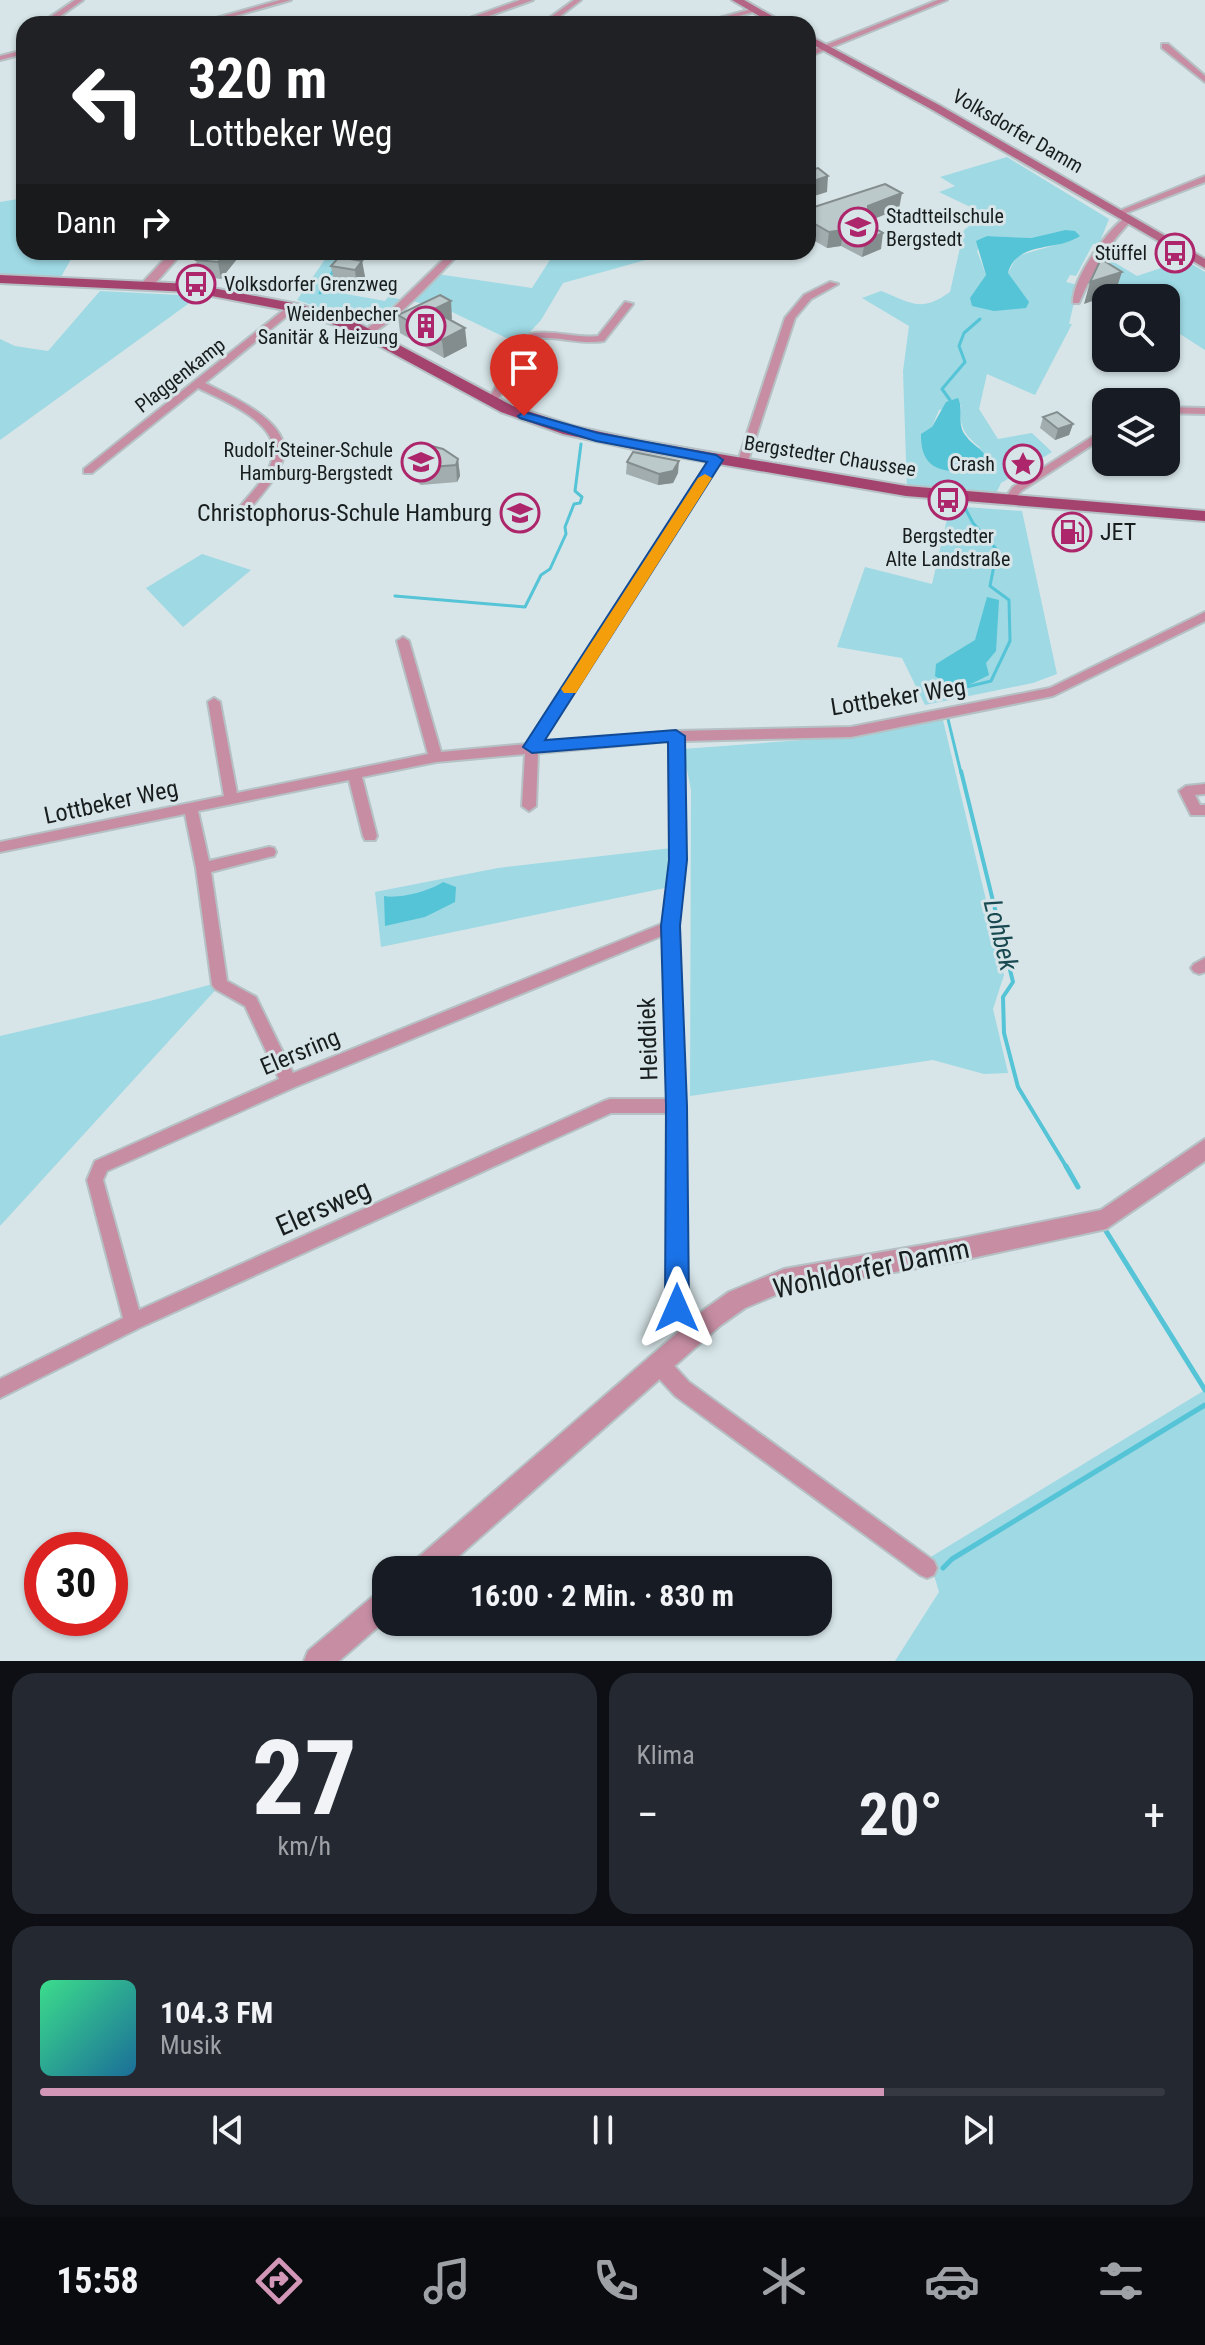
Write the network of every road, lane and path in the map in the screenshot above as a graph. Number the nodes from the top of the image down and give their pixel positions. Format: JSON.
{"nodes":[{"id":1,"x":80,"y":0,"type":"edge"},
{"id":2,"x":288,"y":0,"type":"edge"},
{"id":3,"x":529,"y":0,"type":"edge"},
{"id":4,"x":578,"y":0,"type":"edge"},
{"id":5,"x":737,"y":0,"type":"edge"},
{"id":6,"x":944,"y":0,"type":"edge"},
{"id":7,"x":755,"y":10,"type":"junction"},
{"id":8,"x":56,"y":16,"type":"edge"},
{"id":9,"x":229,"y":16,"type":"edge"},
{"id":10,"x":482,"y":16,"type":"edge"},
{"id":11,"x":556,"y":16,"type":"edge"},
{"id":12,"x":732,"y":16,"type":"edge"},
{"id":13,"x":766,"y":16,"type":"edge"},
{"id":14,"x":816,"y":42,"type":"edge"},
{"id":15,"x":1165,"y":46,"type":"dead end"},
{"id":16,"x":828,"y":49,"type":"junction"},
{"id":17,"x":816,"y":53,"type":"edge"},
{"id":18,"x":1205,"y":80,"type":"edge"},
{"id":19,"x":1205,"y":179,"type":"edge"},
{"id":20,"x":1123,"y":216,"type":"junction"},
{"id":21,"x":170,"y":260,"type":"edge"},
{"id":22,"x":448,"y":260,"type":"edge"},
{"id":23,"x":1205,"y":264,"type":"edge"},
{"id":24,"x":0,"y":279,"type":"edge"},
{"id":25,"x":833,"y":284,"type":"dead end"},
{"id":26,"x":147,"y":285,"type":"junction"},
{"id":27,"x":1076,"y":301,"type":"dead end"},
{"id":28,"x":628,"y":304,"type":"dead end"},
{"id":29,"x":293,"y":307,"type":"junction"},
{"id":30,"x":366,"y":333,"type":"junction"},
{"id":31,"x":199,"y":384,"type":"junction"},
{"id":32,"x":491,"y":402,"type":"junction"},
{"id":33,"x":1180,"y":410,"type":"edge"},
{"id":34,"x":1205,"y":411,"type":"edge"},
{"id":35,"x":1092,"y":440,"type":"edge"},
{"id":36,"x":716,"y":460,"type":"junction"},
{"id":37,"x":742,"y":464,"type":"junction"},
{"id":38,"x":88,"y":471,"type":"dead end"},
{"id":39,"x":1009,"y":501,"type":"junction"},
{"id":40,"x":241,"y":513,"type":"dead end"},
{"id":41,"x":1205,"y":516,"type":"edge"},
{"id":42,"x":1205,"y":616,"type":"edge"},
{"id":43,"x":403,"y":641,"type":"dead end"},
{"id":44,"x":214,"y":702,"type":"dead end"},
{"id":45,"x":676,"y":736,"type":"junction"},
{"id":46,"x":532,"y":747,"type":"junction"},
{"id":47,"x":436,"y":757,"type":"junction"},
{"id":48,"x":354,"y":774,"type":"junction"},
{"id":49,"x":1205,"y":789,"type":"edge"},
{"id":50,"x":231,"y":799,"type":"junction"},
{"id":51,"x":529,"y":806,"type":"dead end"},
{"id":52,"x":190,"y":807,"type":"junction"},
{"id":53,"x":1205,"y":810,"type":"edge"},
{"id":54,"x":370,"y":836,"type":"dead end"},
{"id":55,"x":0,"y":847,"type":"edge"},
{"id":56,"x":269,"y":852,"type":"dead end"},
{"id":57,"x":203,"y":868,"type":"junction"},
{"id":58,"x":671,"y":926,"type":"junction"},
{"id":59,"x":289,"y":1082,"type":"junction"},
{"id":60,"x":677,"y":1106,"type":"junction"},
{"id":61,"x":1205,"y":1149,"type":"edge"},
{"id":62,"x":133,"y":1322,"type":"junction"},
{"id":63,"x":695,"y":1334,"type":"junction"},
{"id":64,"x":660,"y":1365,"type":"junction"},
{"id":65,"x":0,"y":1389,"type":"edge"},
{"id":66,"x":439,"y":1556,"type":"edge"},
{"id":67,"x":927,"y":1568,"type":"dead end"},
{"id":68,"x":372,"y":1614,"type":"edge"},
{"id":69,"x":318,"y":1661,"type":"edge"}],
"edges":[{"from":1,"to":8,"type":"street"},
{"from":2,"to":9,"type":"street"},
{"from":3,"to":10,"type":"street"},
{"from":4,"to":11,"type":"street"},
{"from":5,"to":7,"type":"main road"},
{"from":6,"to":16,"type":"street"},
{"from":7,"to":12,"type":"street"},
{"from":7,"to":13,"type":"main road"},
{"from":14,"to":16,"type":"main road","name":"Volksdorfer Damm"},
{"from":15,"to":18,"type":"street"},
{"from":16,"to":17,"type":"street"},
{"from":16,"to":20,"type":"main road","name":"Volksdorfer Damm"},
{"from":19,"to":20,"type":"street"},
{"from":20,"to":23,"type":"main road","name":"Volksdorfer Damm"},
{"from":20,"to":27,"type":"street"},
{"from":21,"to":26,"type":"street"},
{"from":22,"to":30,"type":"street"},
{"from":24,"to":26,"type":"main road","name":"Bergstedter Chaussee"},
{"from":25,"to":37,"type":"street"},
{"from":26,"to":29,"type":"main road","name":"Bergstedter Chaussee"},
{"from":28,"to":32,"type":"street"},
{"from":29,"to":30,"type":"main road","name":"Bergstedter Chaussee"},
{"from":29,"to":31,"type":"street","name":"Plaggenkamp"},
{"from":30,"to":32,"type":"main road","name":"Bergstedter Chaussee"},
{"from":31,"to":38,"type":"street","name":"Plaggenkamp"},
{"from":31,"to":40,"type":"street"},
{"from":32,"to":36,"type":"main road","name":"Bergstedter Chaussee"},
{"from":33,"to":34,"type":"street"},
{"from":35,"to":39,"type":"street"},
{"from":36,"to":37,"type":"main road","name":"Bergstedter Chaussee"},
{"from":36,"to":46,"type":"street"},
{"from":37,"to":39,"type":"main road","name":"Bergstedter Chaussee"},
{"from":39,"to":41,"type":"main road","name":"Bergstedter Chaussee"},
{"from":42,"to":45,"type":"street","name":"Lottbeker Weg"},
{"from":43,"to":47,"type":"street"},
{"from":44,"to":50,"type":"street"},
{"from":45,"to":46,"type":"street","name":"Lottbeker Weg"},
{"from":45,"to":58,"type":"street","name":"Heiddiek"},
{"from":46,"to":47,"type":"street","name":"Lottbeker Weg"},
{"from":46,"to":51,"type":"street"},
{"from":47,"to":48,"type":"street","name":"Lottbeker Weg"},
{"from":48,"to":50,"type":"street","name":"Lottbeker Weg"},
{"from":48,"to":54,"type":"street"},
{"from":49,"to":53,"type":"street"},
{"from":50,"to":52,"type":"street","name":"Lottbeker Weg"},
{"from":52,"to":55,"type":"street","name":"Lottbeker Weg"},
{"from":52,"to":57,"type":"street"},
{"from":56,"to":57,"type":"street"},
{"from":57,"to":59,"type":"street"},
{"from":58,"to":59,"type":"street","name":"Elersring"},
{"from":58,"to":60,"type":"street","name":"Heiddiek"},
{"from":59,"to":62,"type":"street","name":"Elersring"},
{"from":60,"to":62,"type":"street","name":"Elersweg"},
{"from":60,"to":63,"type":"street","name":"Heiddiek"},
{"from":61,"to":63,"type":"street","name":"Wohldorfer Damm"},
{"from":62,"to":65,"type":"street","name":"Elersweg"},
{"from":63,"to":64,"type":"street","name":"Wohldorfer Damm"},
{"from":64,"to":66,"type":"street","name":"Wohldorfer Damm"},
{"from":64,"to":67,"type":"street"},
{"from":68,"to":69,"type":"street"}]}
